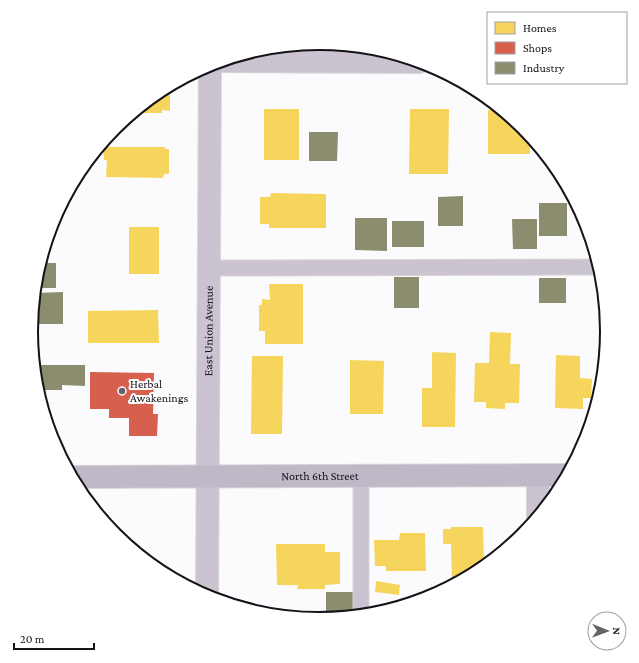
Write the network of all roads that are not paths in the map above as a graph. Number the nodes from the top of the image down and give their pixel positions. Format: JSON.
{"nodes":[{"id":1,"x":243,"y":61,"type":"edge"},
{"id":2,"x":399,"y":62,"type":"edge"},
{"id":3,"x":210,"y":72,"type":"edge"},
{"id":4,"x":593,"y":267,"type":"edge"},
{"id":5,"x":210,"y":268,"type":"junction"},
{"id":6,"x":538,"y":475,"type":"junction"},
{"id":7,"x":78,"y":476,"type":"edge"},
{"id":8,"x":207,"y":476,"type":"junction"},
{"id":9,"x":361,"y":476,"type":"junction"},
{"id":10,"x":561,"y":476,"type":"edge"},
{"id":11,"x":538,"y":509,"type":"edge"},
{"id":12,"x":207,"y":590,"type":"edge"},
{"id":13,"x":361,"y":610,"type":"edge"}],
"edges":[{"from":1,"to":2,"type":"street"},
{"from":3,"to":5,"type":"street","name":"East Union Avenue"},
{"from":4,"to":5,"type":"lane"},
{"from":5,"to":8,"type":"street","name":"East Union Avenue"},
{"from":6,"to":9,"type":"main road","name":"North 6th Street"},
{"from":6,"to":10,"type":"main road","name":"North 6th Street"},
{"from":6,"to":11,"type":"street"},
{"from":7,"to":8,"type":"main road","name":"North 6th Street"},
{"from":8,"to":9,"type":"main road","name":"North 6th Street"},
{"from":8,"to":12,"type":"street","name":"East Union Avenue"},
{"from":9,"to":13,"type":"lane"}]}
